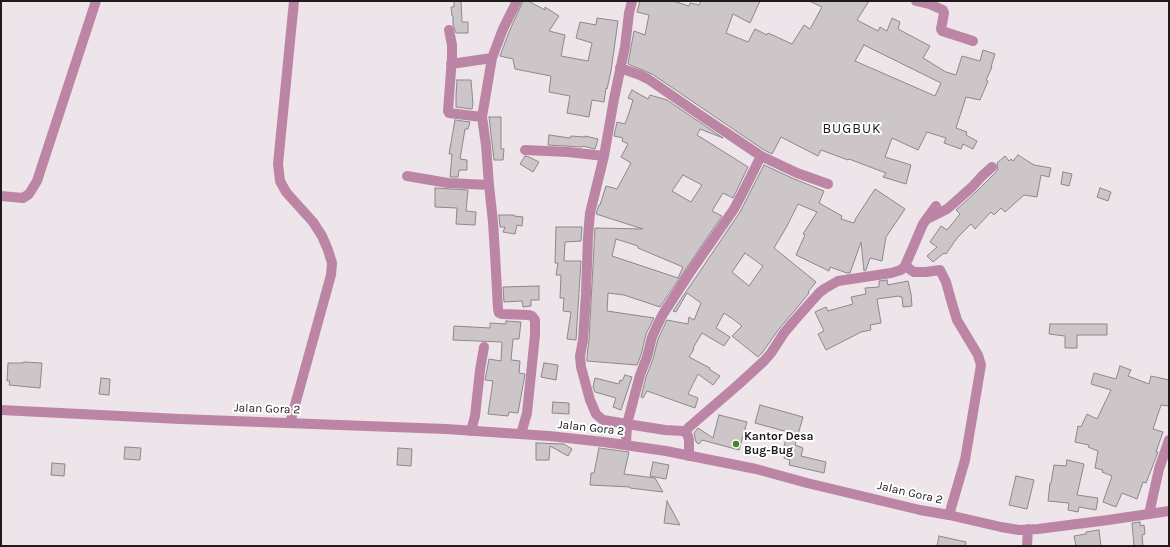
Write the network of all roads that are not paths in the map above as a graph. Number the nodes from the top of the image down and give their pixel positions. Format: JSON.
{"nodes":[{"id":1,"x":96,"y":1,"type":"edge"},
{"id":2,"x":294,"y":1,"type":"edge"},
{"id":3,"x":516,"y":1,"type":"edge"},
{"id":4,"x":632,"y":1,"type":"edge"},
{"id":5,"x":916,"y":1,"type":"edge"},
{"id":6,"x":449,"y":30,"type":"dead end"},
{"id":7,"x":973,"y":41,"type":"dead end"},
{"id":8,"x":492,"y":58,"type":"junction"},
{"id":9,"x":451,"y":64,"type":"junction"},
{"id":10,"x":620,"y":68,"type":"junction"},
{"id":11,"x":482,"y":117,"type":"junction"},
{"id":12,"x":525,"y":150,"type":"dead end"},
{"id":13,"x":604,"y":156,"type":"junction"},
{"id":14,"x":761,"y":156,"type":"junction"},
{"id":15,"x":992,"y":167,"type":"dead end"},
{"id":16,"x":407,"y":176,"type":"dead end"},
{"id":17,"x":828,"y":184,"type":"dead end"},
{"id":18,"x":489,"y":185,"type":"junction"},
{"id":19,"x":1,"y":196,"type":"edge"},
{"id":20,"x":936,"y":206,"type":"dead end"},
{"id":21,"x":926,"y":219,"type":"junction"},
{"id":22,"x":905,"y":266,"type":"junction"},
{"id":23,"x":484,"y":347,"type":"dead end"},
{"id":24,"x":1,"y":410,"type":"edge"},
{"id":25,"x":290,"y":422,"type":"junction"},
{"id":26,"x":628,"y":424,"type":"junction"},
{"id":27,"x":471,"y":431,"type":"junction"},
{"id":28,"x":686,"y":433,"type":"junction"},
{"id":29,"x":521,"y":434,"type":"junction"},
{"id":30,"x":1169,"y":440,"type":"edge"},
{"id":31,"x":626,"y":445,"type":"junction"},
{"id":32,"x":689,"y":456,"type":"junction"},
{"id":33,"x":1169,"y":510,"type":"edge"},
{"id":34,"x":1150,"y":514,"type":"junction"},
{"id":35,"x":949,"y":515,"type":"junction"},
{"id":36,"x":1028,"y":529,"type":"junction"},
{"id":37,"x":1027,"y":546,"type":"edge"}],
"edges":[{"from":1,"to":19,"type":"street"},
{"from":2,"to":25,"type":"street"},
{"from":3,"to":8,"type":"street"},
{"from":4,"to":10,"type":"street"},
{"from":5,"to":7,"type":"street"},
{"from":6,"to":9,"type":"street"},
{"from":8,"to":9,"type":"street"},
{"from":8,"to":11,"type":"street"},
{"from":9,"to":11,"type":"street"},
{"from":10,"to":13,"type":"street"},
{"from":10,"to":14,"type":"street"},
{"from":11,"to":18,"type":"street"},
{"from":12,"to":13,"type":"street"},
{"from":13,"to":26,"type":"street"},
{"from":14,"to":17,"type":"street"},
{"from":14,"to":26,"type":"street"},
{"from":15,"to":21,"type":"street"},
{"from":16,"to":18,"type":"street"},
{"from":18,"to":29,"type":"street"},
{"from":20,"to":21,"type":"street"},
{"from":21,"to":22,"type":"street"},
{"from":22,"to":28,"type":"street"},
{"from":22,"to":35,"type":"street"},
{"from":23,"to":27,"type":"street"},
{"from":24,"to":25,"type":"street","name":"Jalan Gora 2"},
{"from":25,"to":27,"type":"street","name":"Jalan Gora 2"},
{"from":26,"to":28,"type":"street"},
{"from":26,"to":31,"type":"street"},
{"from":27,"to":29,"type":"street","name":"Jalan Gora 2"},
{"from":28,"to":32,"type":"street"},
{"from":29,"to":31,"type":"street","name":"Jalan Gora 2"},
{"from":30,"to":34,"type":"street"},
{"from":31,"to":32,"type":"street","name":"Jalan Gora 2"},
{"from":32,"to":35,"type":"street","name":"Jalan Gora 2"},
{"from":33,"to":34,"type":"street","name":"Jalan Gora 2"},
{"from":34,"to":36,"type":"street","name":"Jalan Gora 2"},
{"from":35,"to":36,"type":"street","name":"Jalan Gora 2"},
{"from":36,"to":37,"type":"street"}]}
